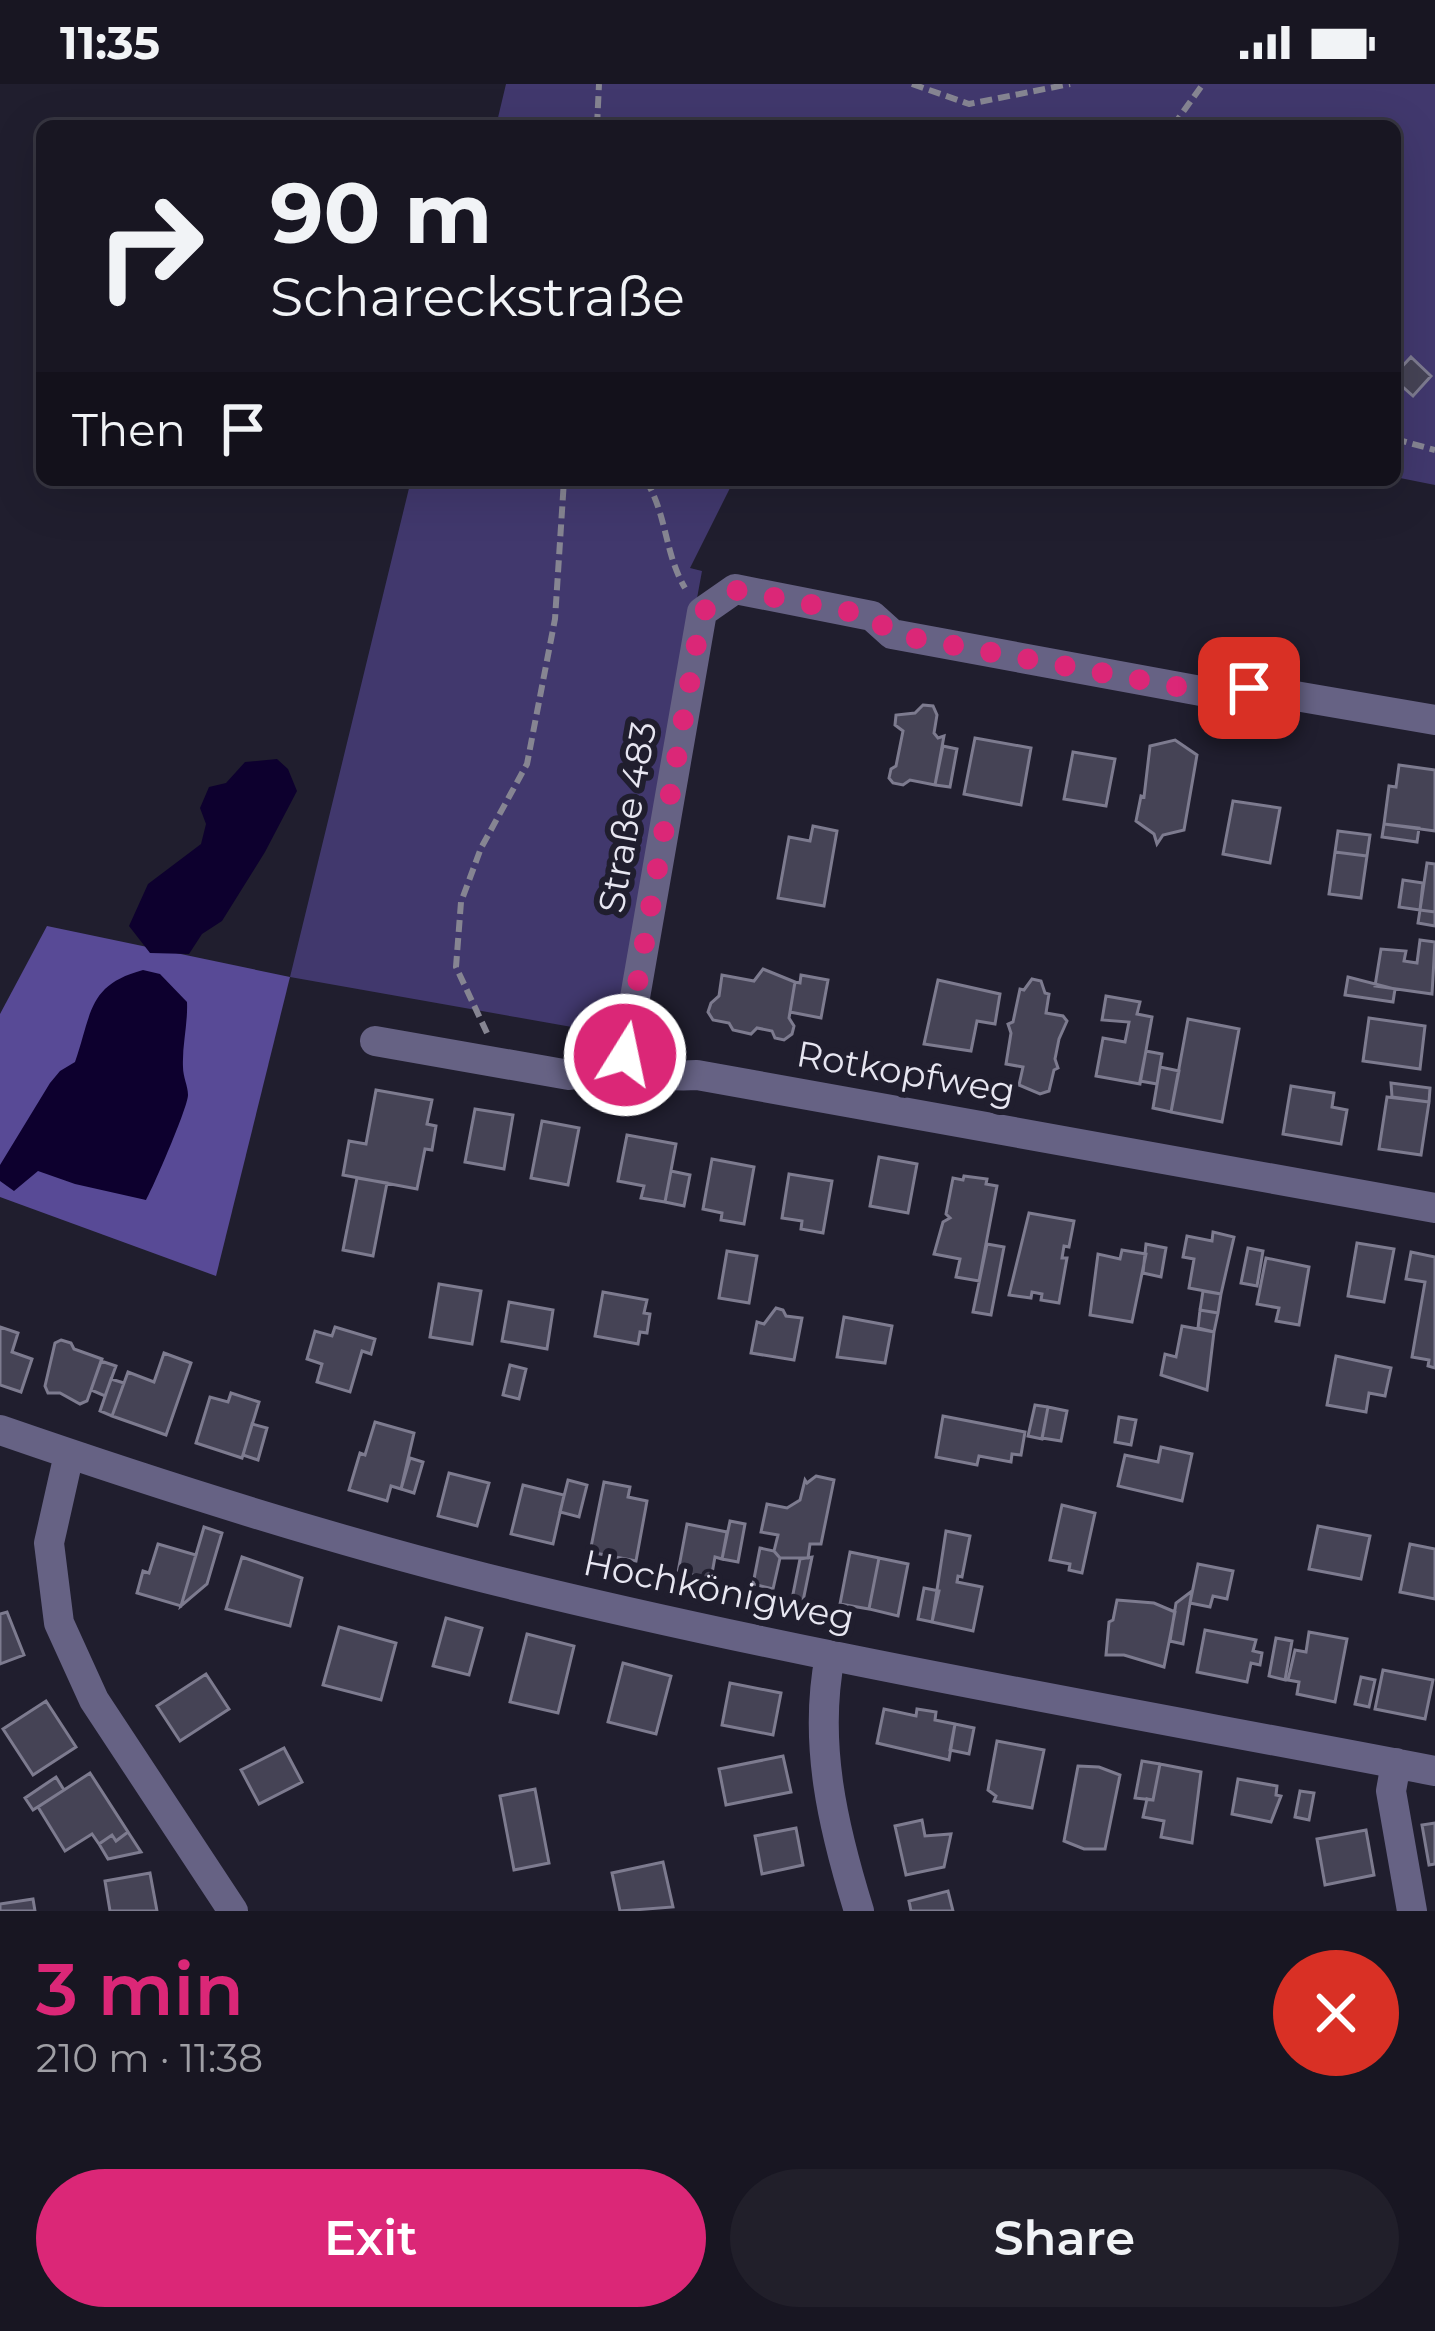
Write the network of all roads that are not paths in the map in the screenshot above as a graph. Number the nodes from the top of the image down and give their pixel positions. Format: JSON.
{"nodes":[{"id":1,"x":1435,"y":720,"type":"edge"},
{"id":2,"x":374,"y":1040,"type":"dead end"},
{"id":3,"x":625,"y":1055,"type":"junction"},
{"id":4,"x":1435,"y":1208,"type":"edge"},
{"id":5,"x":0,"y":1430,"type":"edge"},
{"id":6,"x":69,"y":1454,"type":"junction"},
{"id":7,"x":830,"y":1656,"type":"junction"},
{"id":8,"x":1396,"y":1763,"type":"junction"},
{"id":9,"x":1435,"y":1771,"type":"edge"},
{"id":10,"x":232,"y":1911,"type":"edge"},
{"id":11,"x":859,"y":1911,"type":"edge"},
{"id":12,"x":1412,"y":1911,"type":"edge"}],
"edges":[{"from":1,"to":3,"type":"street","name":"Straße 483"},
{"from":2,"to":3,"type":"street"},
{"from":3,"to":4,"type":"street","name":"Rotkopfweg"},
{"from":5,"to":6,"type":"street","name":"Hochkönigweg"},
{"from":6,"to":7,"type":"street","name":"Hochkönigweg"},
{"from":6,"to":10,"type":"street"},
{"from":7,"to":8,"type":"street","name":"Hochkönigweg"},
{"from":7,"to":11,"type":"street"},
{"from":8,"to":9,"type":"street","name":"Hochkönigweg"},
{"from":8,"to":12,"type":"street"}]}
